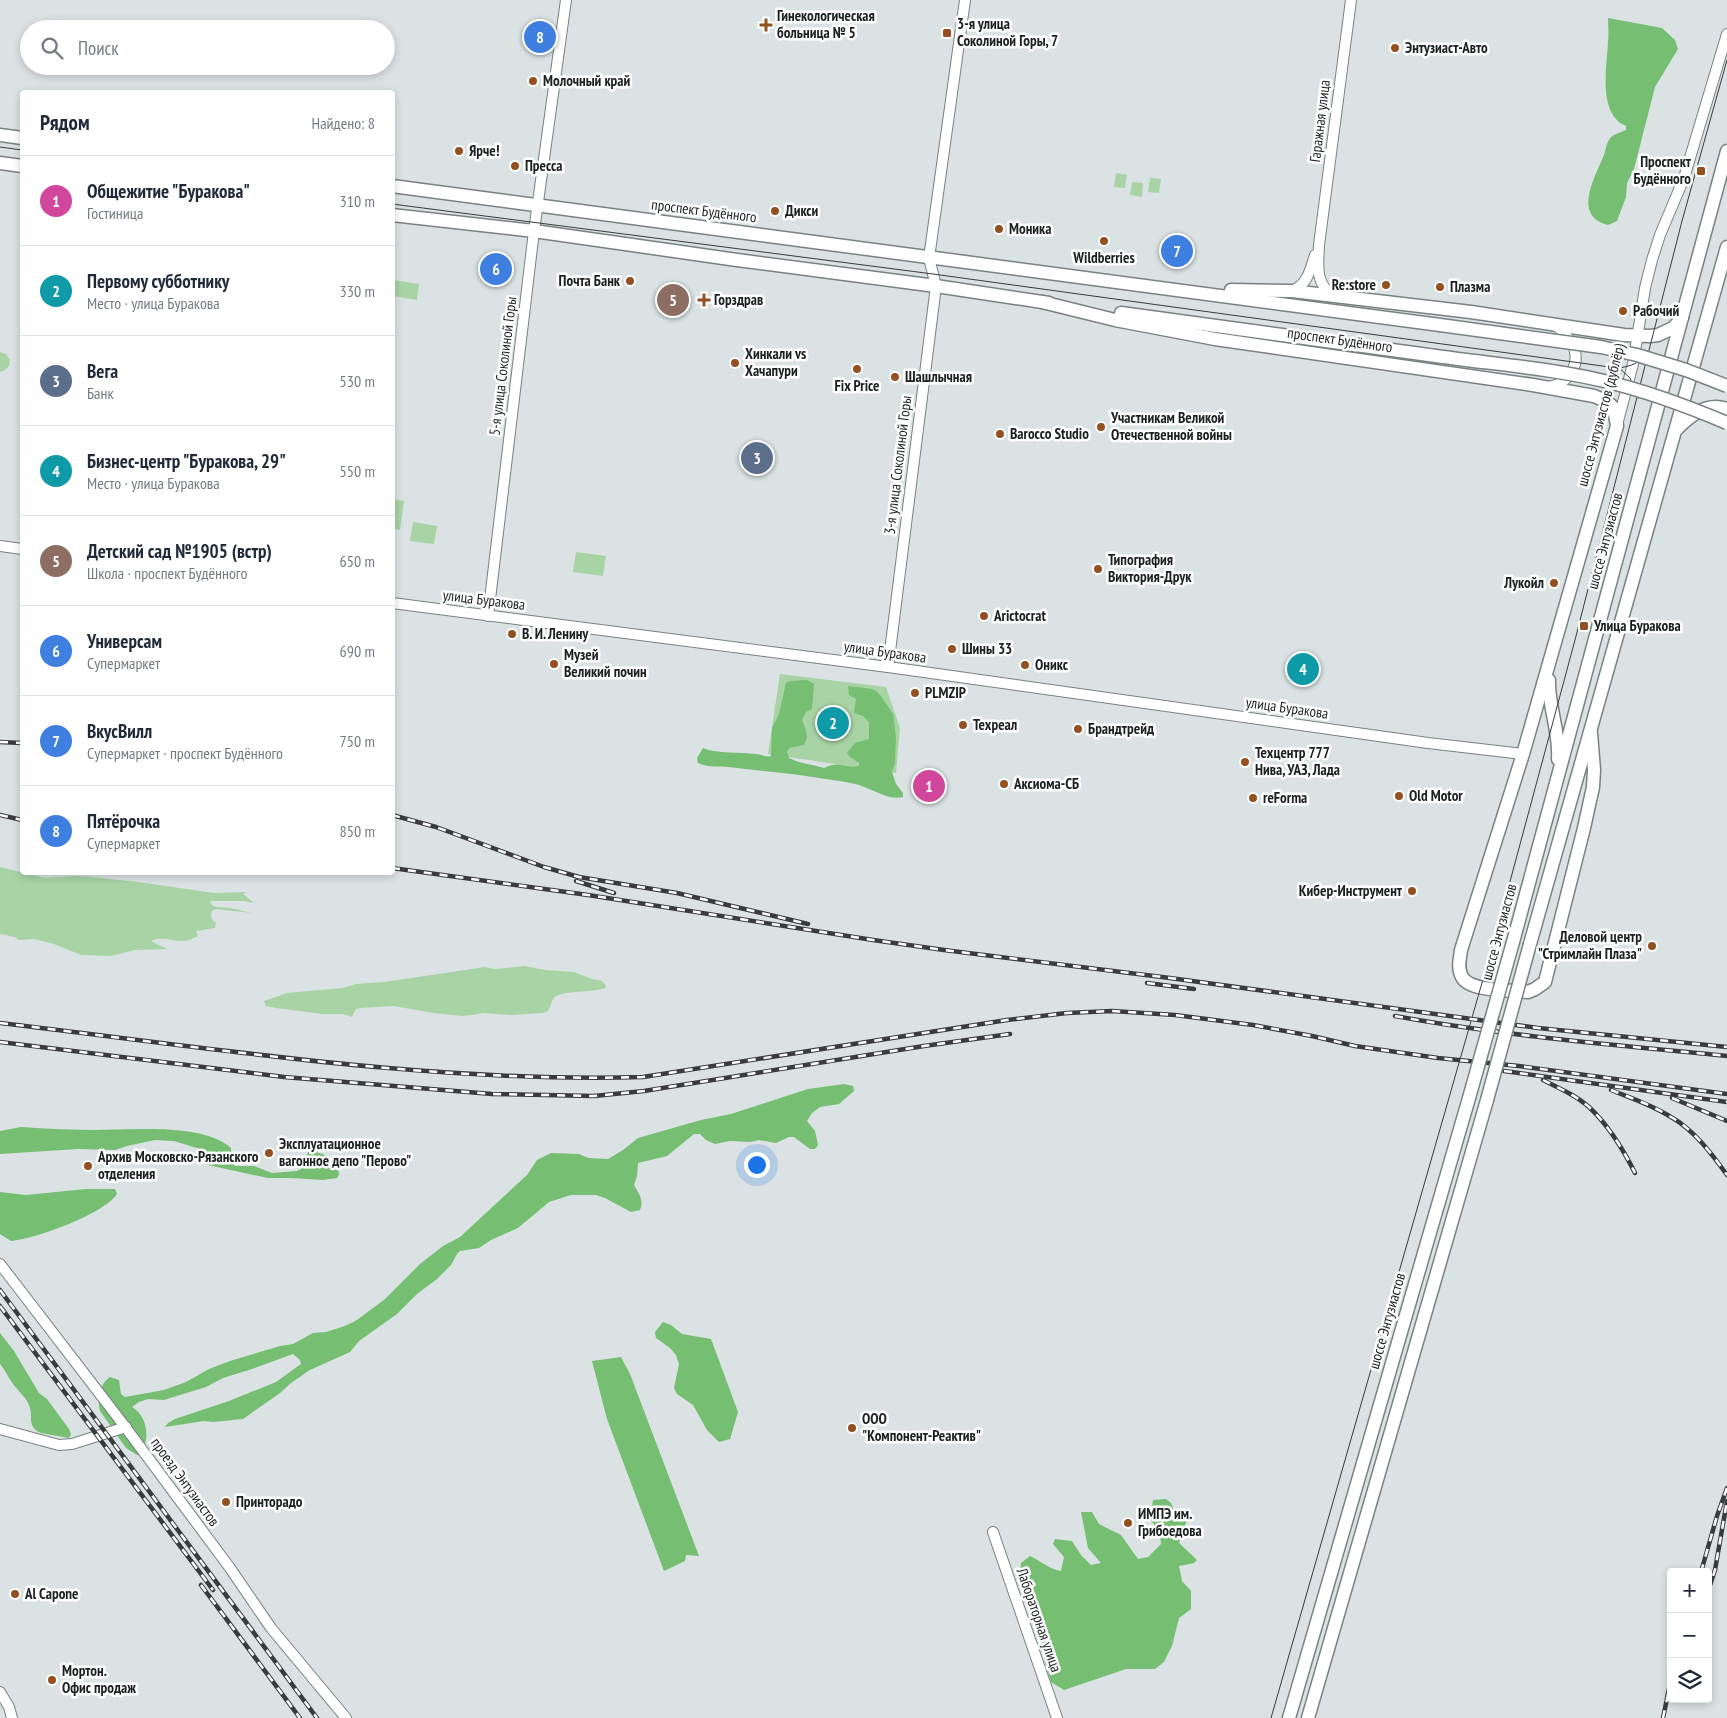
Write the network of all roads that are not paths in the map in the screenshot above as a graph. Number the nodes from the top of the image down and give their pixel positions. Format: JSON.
{"nodes":[{"id":1,"x":566,"y":0,"type":"edge"},
{"id":2,"x":966,"y":0,"type":"edge"},
{"id":3,"x":1351,"y":0,"type":"edge"},
{"id":4,"x":1727,"y":34,"type":"edge"},
{"id":5,"x":0,"y":135,"type":"edge"},
{"id":6,"x":20,"y":138,"type":"edge"},
{"id":7,"x":1727,"y":151,"type":"edge"},
{"id":8,"x":0,"y":163,"type":"edge"},
{"id":9,"x":20,"y":166,"type":"edge"},
{"id":10,"x":395,"y":186,"type":"edge"},
{"id":11,"x":538,"y":206,"type":"junction"},
{"id":12,"x":395,"y":215,"type":"edge"},
{"id":13,"x":534,"y":232,"type":"junction"},
{"id":14,"x":1319,"y":245,"type":"junction"},
{"id":15,"x":1727,"y":247,"type":"edge"},
{"id":16,"x":929,"y":258,"type":"junction"},
{"id":17,"x":936,"y":286,"type":"junction"},
{"id":18,"x":1292,"y":291,"type":"junction"},
{"id":19,"x":1265,"y":296,"type":"junction"},
{"id":20,"x":1333,"y":296,"type":"junction"},
{"id":21,"x":1042,"y":302,"type":"junction"},
{"id":22,"x":1682,"y":318,"type":"junction"},
{"id":23,"x":1555,"y":325,"type":"junction"},
{"id":24,"x":1638,"y":336,"type":"junction"},
{"id":25,"x":1727,"y":386,"type":"edge"},
{"id":26,"x":1545,"y":387,"type":"junction"},
{"id":27,"x":1727,"y":409,"type":"edge"},
{"id":28,"x":1727,"y":423,"type":"edge"},
{"id":29,"x":1617,"y":426,"type":"junction"},
{"id":30,"x":1675,"y":431,"type":"junction"},
{"id":31,"x":0,"y":546,"type":"edge"},
{"id":32,"x":20,"y":549,"type":"edge"},
{"id":33,"x":395,"y":603,"type":"edge"},
{"id":34,"x":488,"y":616,"type":"junction"},
{"id":35,"x":1550,"y":660,"type":"junction"},
{"id":36,"x":888,"y":667,"type":"junction"},
{"id":37,"x":1591,"y":733,"type":"junction"},
{"id":38,"x":1523,"y":754,"type":"junction"},
{"id":39,"x":1556,"y":784,"type":"junction"},
{"id":40,"x":0,"y":1264,"type":"edge"},
{"id":41,"x":126,"y":1427,"type":"junction"},
{"id":42,"x":0,"y":1429,"type":"edge"},
{"id":43,"x":993,"y":1532,"type":"dead end"},
{"id":44,"x":0,"y":1692,"type":"edge"},
{"id":45,"x":12,"y":1718,"type":"edge"},
{"id":46,"x":346,"y":1718,"type":"edge"},
{"id":47,"x":1057,"y":1718,"type":"edge"},
{"id":48,"x":1289,"y":1718,"type":"edge"},
{"id":49,"x":1308,"y":1718,"type":"edge"}],
"edges":[{"from":1,"to":11,"type":"street","name":"5-я улица Соколиной Горы"},
{"from":2,"to":16,"type":"street","name":"3-я улица Соколиной Горы"},
{"from":3,"to":14,"type":"street","name":"Гаражная улица"},
{"from":4,"to":24,"type":"street","name":"шоссе Энтузиастов (дублёр)"},
{"from":5,"to":6,"type":"main road"},
{"from":7,"to":22,"type":"main road","name":"шоссе Энтузиастов"},
{"from":8,"to":9,"type":"main road"},
{"from":10,"to":11,"type":"main road","name":"проспект Будённого"},
{"from":11,"to":13,"type":"street","name":"5-я улица Соколиной Горы"},
{"from":11,"to":16,"type":"main road","name":"проспект Будённого"},
{"from":12,"to":13,"type":"main road","name":"проспект Будённого"},
{"from":13,"to":17,"type":"main road","name":"проспект Будённого"},
{"from":13,"to":34,"type":"street","name":"5-я улица Соколиной Горы"},
{"from":14,"to":18,"type":"street","name":"Гаражная улица"},
{"from":14,"to":20,"type":"street","name":"Гаражная улица"},
{"from":15,"to":30,"type":"main road"},
{"from":16,"to":17,"type":"street","name":"3-я улица Соколиной Горы"},
{"from":16,"to":19,"type":"main road","name":"проспект Будённого"},
{"from":17,"to":21,"type":"main road","name":"проспект Будённого"},
{"from":17,"to":36,"type":"street","name":"3-я улица Соколиной Горы"},
{"from":18,"to":19,"type":"main road","name":"проспект Будённого"},
{"from":18,"to":20,"type":"main road","name":"проспект Будённого"},
{"from":19,"to":25,"type":"main road","name":"проспект Будённого","bridge":true},
{"from":20,"to":23,"type":"main road","name":"проспект Будённого"},
{"from":21,"to":26,"type":"main road","name":"проспект Будённого"},
{"from":21,"to":28,"type":"main road","name":"проспект Будённого","bridge":true},
{"from":22,"to":24,"type":"main road","name":"проспект Будённого"},
{"from":22,"to":39,"type":"main road","name":"шоссе Энтузиастов"},
{"from":23,"to":24,"type":"main road","name":"проспект Будённого"},
{"from":23,"to":26,"type":"street"},
{"from":24,"to":29,"type":"street","name":"шоссе Энтузиастов (дублёр)"},
{"from":26,"to":29,"type":"main road","name":"проспект Будённого"},
{"from":27,"to":30,"type":"main road"},
{"from":29,"to":35,"type":"main road","name":"шоссе Энтузиастов (дублёр)"},
{"from":30,"to":37,"type":"main road"},
{"from":31,"to":32,"type":"street"},
{"from":33,"to":34,"type":"street","name":"улица Буракова"},
{"from":34,"to":36,"type":"street","name":"улица Буракова"},
{"from":35,"to":38,"type":"main road"},
{"from":35,"to":39,"type":"main road"},
{"from":36,"to":38,"type":"street","name":"улица Буракова"},
{"from":37,"to":38,"type":"main road"},
{"from":37,"to":49,"type":"main road","bridge":true},
{"from":39,"to":48,"type":"main road","name":"шоссе Энтузиастов","bridge":true},
{"from":40,"to":41,"type":"street","name":"проезд Энтузиастов"},
{"from":41,"to":42,"type":"street"},
{"from":41,"to":46,"type":"street","name":"проезд Энтузиастов"},
{"from":43,"to":47,"type":"street","name":"Лабораторная улица"},
{"from":44,"to":45,"type":"street"}]}
